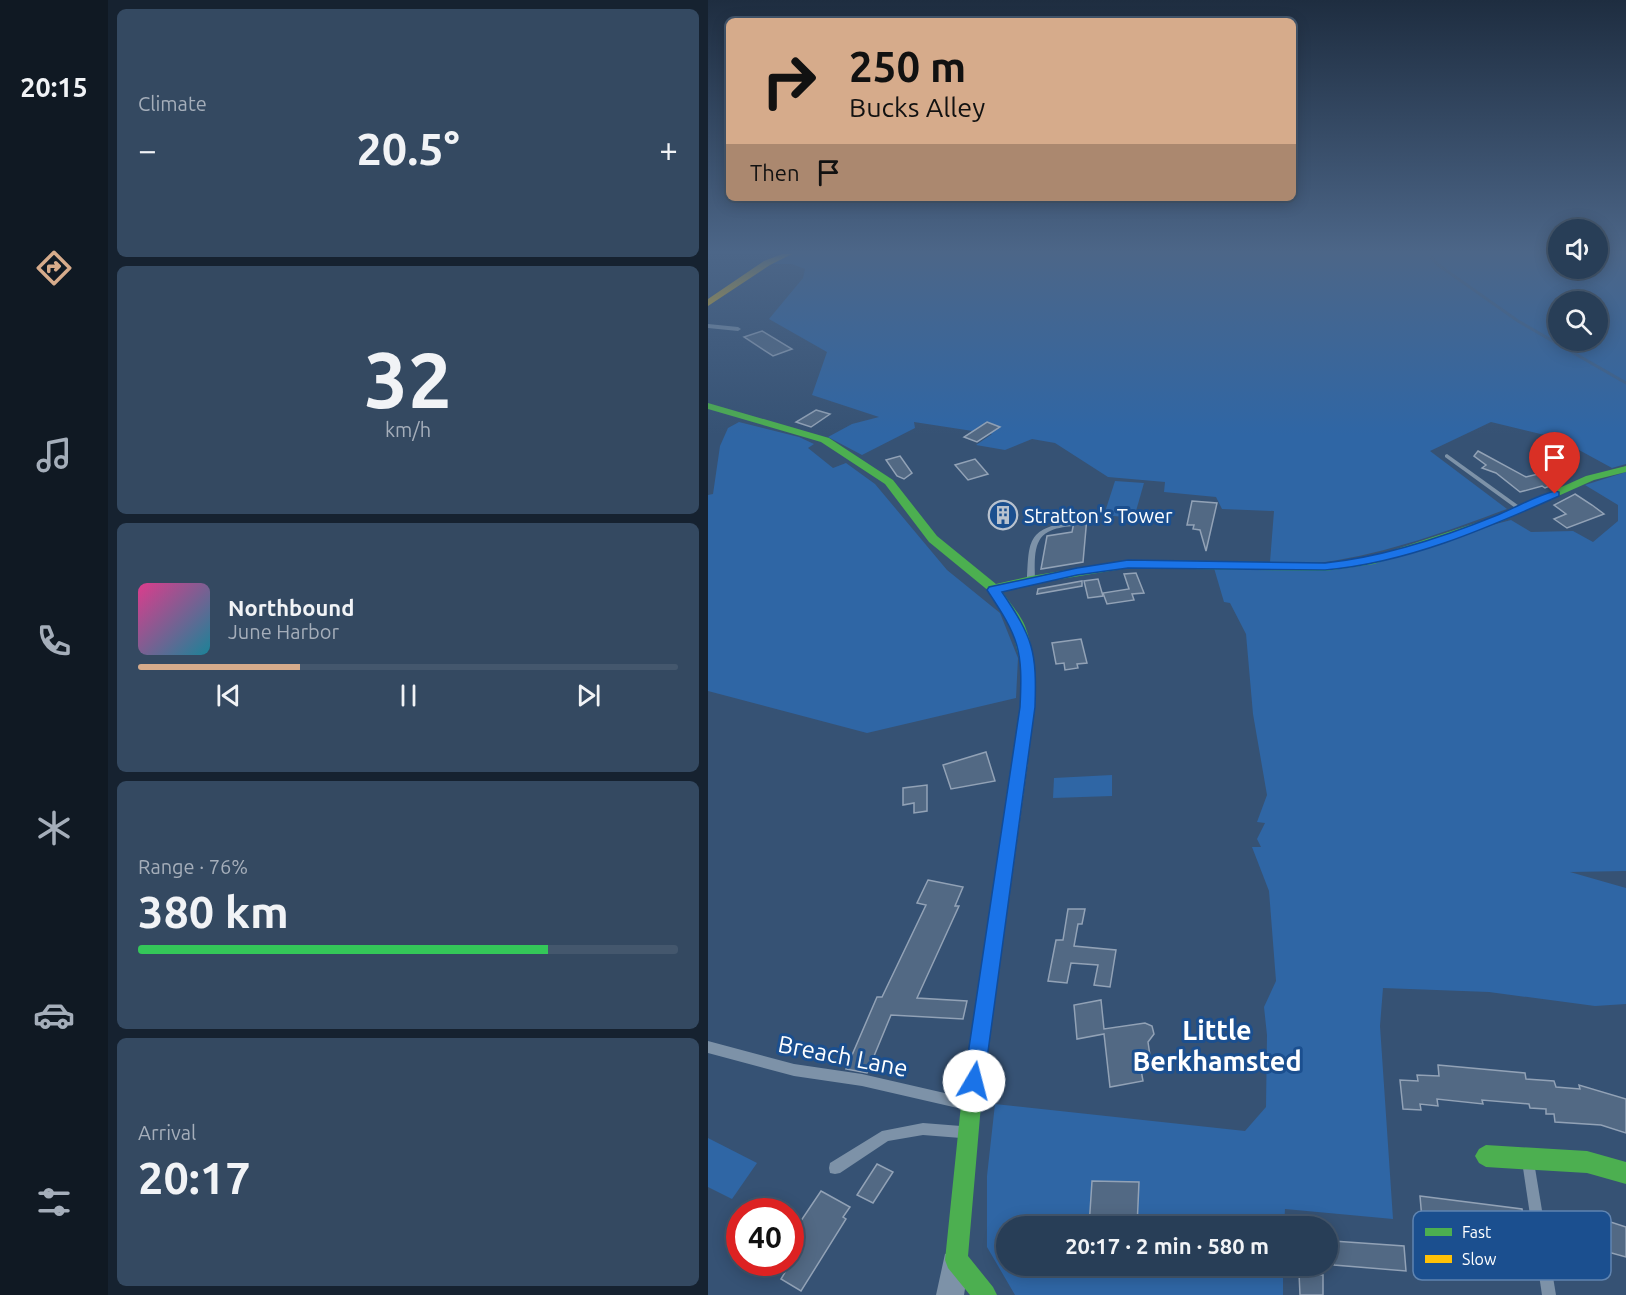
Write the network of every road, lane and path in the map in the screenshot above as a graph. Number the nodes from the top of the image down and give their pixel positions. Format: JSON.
{"nodes":[{"id":1,"x":708,"y":326,"type":"edge"},
{"id":2,"x":738,"y":329,"type":"dead end"},
{"id":3,"x":708,"y":406,"type":"edge"},
{"id":4,"x":1447,"y":456,"type":"dead end"},
{"id":5,"x":1626,"y":469,"type":"edge"},
{"id":6,"x":1521,"y":509,"type":"junction"},
{"id":7,"x":1070,"y":524,"type":"dead end"},
{"id":8,"x":1031,"y":580,"type":"junction"},
{"id":9,"x":994,"y":590,"type":"junction"},
{"id":10,"x":708,"y":1047,"type":"edge"},
{"id":11,"x":971,"y":1105,"type":"junction"},
{"id":12,"x":968,"y":1133,"type":"junction"},
{"id":13,"x":1486,"y":1156,"type":"dead end"},
{"id":14,"x":1527,"y":1160,"type":"junction"},
{"id":15,"x":836,"y":1168,"type":"dead end"},
{"id":16,"x":1626,"y":1173,"type":"edge"},
{"id":17,"x":1535,"y":1211,"type":"edge"},
{"id":18,"x":956,"y":1260,"type":"junction"},
{"id":19,"x":1547,"y":1280,"type":"edge"},
{"id":20,"x":950,"y":1295,"type":"edge"},
{"id":21,"x":985,"y":1295,"type":"edge"},
{"id":22,"x":1549,"y":1295,"type":"edge"}],
"edges":[{"from":1,"to":2,"type":"lane"},
{"from":3,"to":9,"type":"street"},
{"from":4,"to":6,"type":"lane"},
{"from":5,"to":6,"type":"street"},
{"from":6,"to":8,"type":"street"},
{"from":7,"to":8,"type":"lane"},
{"from":8,"to":9,"type":"street"},
{"from":9,"to":11,"type":"street"},
{"from":10,"to":11,"type":"lane","name":"Breach Lane"},
{"from":11,"to":12,"type":"street"},
{"from":12,"to":15,"type":"lane"},
{"from":12,"to":18,"type":"street"},
{"from":13,"to":14,"type":"street"},
{"from":14,"to":16,"type":"street"},
{"from":14,"to":17,"type":"lane"},
{"from":18,"to":20,"type":"street"},
{"from":18,"to":21,"type":"street"},
{"from":19,"to":22,"type":"lane"}]}
